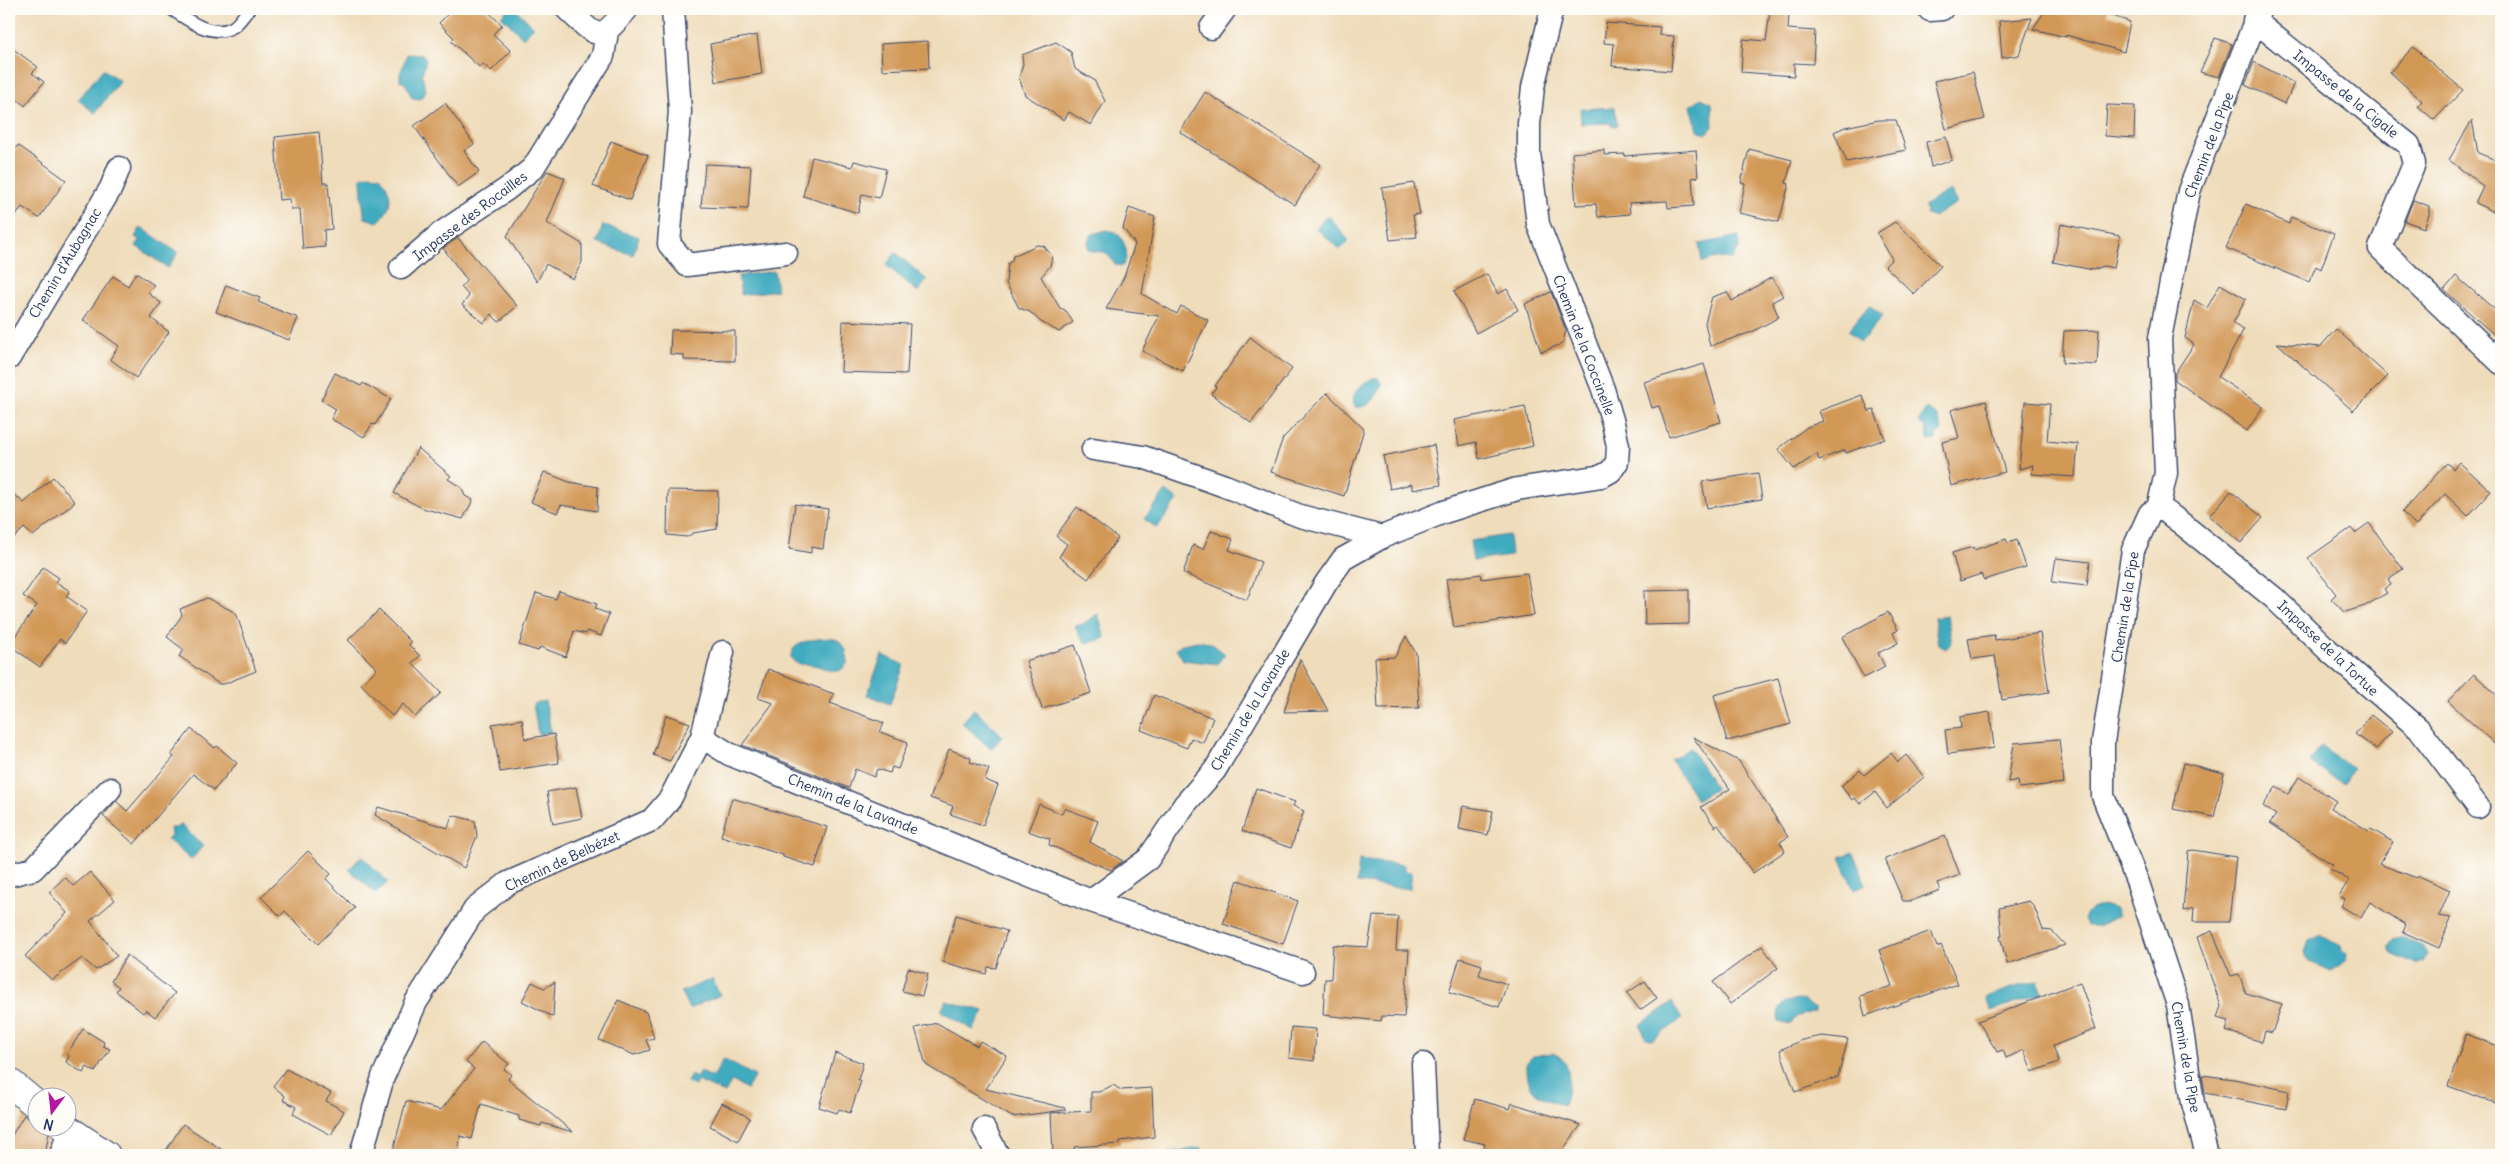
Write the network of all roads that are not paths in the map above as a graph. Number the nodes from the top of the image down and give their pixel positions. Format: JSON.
{"nodes":[{"id":1,"x":171,"y":9,"type":"edge"},
{"id":2,"x":249,"y":9,"type":"edge"},
{"id":3,"x":567,"y":9,"type":"edge"},
{"id":4,"x":627,"y":9,"type":"edge"},
{"id":5,"x":673,"y":9,"type":"edge"},
{"id":6,"x":1225,"y":9,"type":"edge"},
{"id":7,"x":1552,"y":9,"type":"edge"},
{"id":8,"x":2257,"y":14,"type":"edge"},
{"id":9,"x":1211,"y":28,"type":"dead end"},
{"id":10,"x":608,"y":32,"type":"junction"},
{"id":11,"x":119,"y":168,"type":"dead end"},
{"id":12,"x":786,"y":253,"type":"dead end"},
{"id":13,"x":401,"y":268,"type":"dead end"},
{"id":14,"x":9,"y":358,"type":"edge"},
{"id":15,"x":2501,"y":363,"type":"edge"},
{"id":16,"x":1092,"y":449,"type":"dead end"},
{"id":17,"x":2158,"y":509,"type":"junction"},
{"id":18,"x":1382,"y":537,"type":"junction"},
{"id":19,"x":722,"y":652,"type":"dead end"},
{"id":20,"x":702,"y":736,"type":"junction"},
{"id":21,"x":110,"y":789,"type":"dead end"},
{"id":22,"x":2478,"y":807,"type":"dead end"},
{"id":23,"x":9,"y":875,"type":"edge"},
{"id":24,"x":1091,"y":901,"type":"junction"},
{"id":25,"x":1303,"y":972,"type":"dead end"},
{"id":26,"x":1423,"y":1064,"type":"dead end"},
{"id":27,"x":9,"y":1082,"type":"edge"},
{"id":28,"x":28,"y":1098,"type":"edge"},
{"id":29,"x":984,"y":1129,"type":"dead end"},
{"id":30,"x":65,"y":1138,"type":"edge"},
{"id":31,"x":106,"y":1155,"type":"edge"},
{"id":32,"x":361,"y":1155,"type":"edge"},
{"id":33,"x":998,"y":1155,"type":"edge"},
{"id":34,"x":1427,"y":1155,"type":"edge"},
{"id":35,"x":2206,"y":1155,"type":"edge"}],
"edges":[{"from":1,"to":2,"type":"lane"},
{"from":3,"to":10,"type":"street"},
{"from":4,"to":10,"type":"street"},
{"from":5,"to":12,"type":"street"},
{"from":6,"to":9,"type":"street"},
{"from":7,"to":18,"type":"street","name":"Chemin de la Coccinelle"},
{"from":8,"to":15,"type":"street","name":"Impasse de la Cigale"},
{"from":8,"to":17,"type":"street","name":"Chemin de la Pipe"},
{"from":10,"to":13,"type":"street","name":"Impasse des Rocailles"},
{"from":11,"to":14,"type":"street","name":"Chemin d'Aubagnac"},
{"from":16,"to":18,"type":"street"},
{"from":17,"to":22,"type":"street","name":"Impasse de la Tortue"},
{"from":17,"to":35,"type":"street","name":"Chemin de la Pipe"},
{"from":18,"to":24,"type":"street","name":"Chemin de la Lavande"},
{"from":19,"to":20,"type":"street","name":"Chemin de Belbézet"},
{"from":20,"to":24,"type":"street","name":"Chemin de la Lavande"},
{"from":20,"to":32,"type":"street","name":"Chemin de Belbézet"},
{"from":21,"to":23,"type":"street"},
{"from":24,"to":25,"type":"street","name":"Chemin de la Lavande"},
{"from":26,"to":34,"type":"street"},
{"from":27,"to":28,"type":"street"},
{"from":29,"to":33,"type":"street"},
{"from":30,"to":31,"type":"street"}]}
